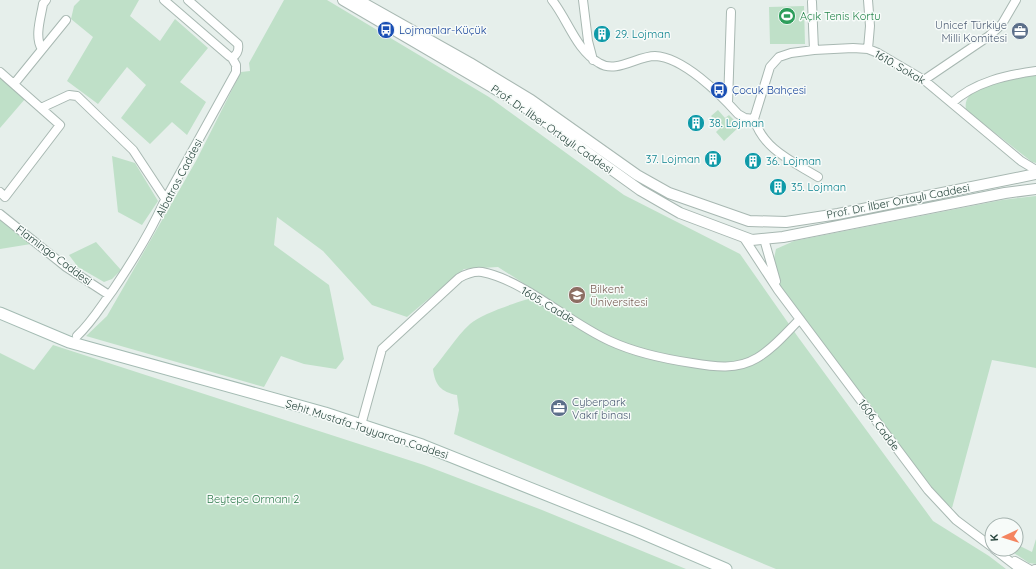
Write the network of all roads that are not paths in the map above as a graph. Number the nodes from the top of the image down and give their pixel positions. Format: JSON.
{"nodes":[{"id":1,"x":46,"y":0,"type":"edge"},
{"id":2,"x":164,"y":0,"type":"edge"},
{"id":3,"x":188,"y":0,"type":"edge"},
{"id":4,"x":343,"y":0,"type":"edge"},
{"id":5,"x":358,"y":0,"type":"edge"},
{"id":6,"x":552,"y":0,"type":"edge"},
{"id":7,"x":582,"y":0,"type":"edge"},
{"id":8,"x":868,"y":0,"type":"edge"},
{"id":9,"x":1016,"y":0,"type":"edge"},
{"id":10,"x":812,"y":2,"type":"dead end"},
{"id":11,"x":731,"y":12,"type":"dead end"},
{"id":12,"x":66,"y":20,"type":"dead end"},
{"id":13,"x":868,"y":49,"type":"junction"},
{"id":14,"x":42,"y":50,"type":"junction"},
{"id":15,"x":814,"y":50,"type":"junction"},
{"id":16,"x":232,"y":58,"type":"junction"},
{"id":17,"x":593,"y":60,"type":"junction"},
{"id":18,"x":1036,"y":71,"type":"edge"},
{"id":19,"x":0,"y":72,"type":"edge"},
{"id":20,"x":924,"y":80,"type":"junction"},
{"id":21,"x":14,"y":84,"type":"junction"},
{"id":22,"x":728,"y":103,"type":"junction"},
{"id":23,"x":952,"y":103,"type":"junction"},
{"id":24,"x":42,"y":108,"type":"junction"},
{"id":25,"x":754,"y":119,"type":"junction"},
{"id":26,"x":1033,"y":171,"type":"edge"},
{"id":27,"x":818,"y":177,"type":"dead end"},
{"id":28,"x":1036,"y":189,"type":"edge"},
{"id":29,"x":0,"y":192,"type":"edge"},
{"id":30,"x":166,"y":200,"type":"junction"},
{"id":31,"x":0,"y":214,"type":"edge"},
{"id":32,"x":749,"y":221,"type":"junction"},
{"id":33,"x":760,"y":223,"type":"junction"},
{"id":34,"x":744,"y":238,"type":"junction"},
{"id":35,"x":764,"y":239,"type":"junction"},
{"id":36,"x":778,"y":290,"type":"junction"},
{"id":37,"x":109,"y":295,"type":"junction"},
{"id":38,"x":0,"y":313,"type":"edge"},
{"id":39,"x":800,"y":319,"type":"junction"},
{"id":40,"x":77,"y":336,"type":"dead end"},
{"id":41,"x":361,"y":425,"type":"junction"},
{"id":42,"x":984,"y":541,"type":"edge"},
{"id":43,"x":1007,"y":558,"type":"joint"},
{"id":44,"x":726,"y":569,"type":"edge"},
{"id":45,"x":1020,"y":569,"type":"edge"},
{"id":46,"x":1029,"y":569,"type":"edge"}],
"edges":[{"from":1,"to":14,"type":"street"},
{"from":2,"to":16,"type":"street"},
{"from":3,"to":16,"type":"street","name":"Albatros Caddesi"},
{"from":4,"to":34,"type":"street","name":"Prof. Dr. İlber Ortaylı Caddesi"},
{"from":5,"to":32,"type":"street","name":"Prof. Dr. İlber Ortaylı Caddesi"},
{"from":6,"to":17,"type":"street"},
{"from":7,"to":17,"type":"street"},
{"from":8,"to":13,"type":"street"},
{"from":9,"to":20,"type":"street"},
{"from":10,"to":15,"type":"street"},
{"from":11,"to":22,"type":"street"},
{"from":12,"to":14,"type":"street"},
{"from":13,"to":15,"type":"street","name":"1610. Sokak"},
{"from":13,"to":20,"type":"street","name":"1610. Sokak"},
{"from":14,"to":21,"type":"street"},
{"from":15,"to":25,"type":"street","name":"1610. Sokak"},
{"from":16,"to":30,"type":"street","name":"Albatros Caddesi"},
{"from":17,"to":22,"type":"street"},
{"from":18,"to":23,"type":"street"},
{"from":19,"to":21,"type":"street"},
{"from":20,"to":23,"type":"street","name":"1610. Sokak"},
{"from":21,"to":24,"type":"street"},
{"from":22,"to":25,"type":"street"},
{"from":23,"to":26,"type":"street","name":"1610. Sokak"},
{"from":24,"to":29,"type":"street"},
{"from":24,"to":30,"type":"street"},
{"from":25,"to":27,"type":"street"},
{"from":26,"to":28,"type":"street","name":"Prof. Dr. İlber Ortaylı Caddesi"},
{"from":26,"to":33,"type":"street","name":"Prof. Dr. İlber Ortaylı Caddesi"},
{"from":28,"to":35,"type":"street","name":"Prof. Dr. İlber Ortaylı Caddesi"},
{"from":30,"to":37,"type":"street","name":"Albatros Caddesi"},
{"from":31,"to":37,"type":"street","name":"Flamingo Caddesi"},
{"from":32,"to":33,"type":"street","name":"Prof. Dr. İlber Ortaylı Caddesi"},
{"from":32,"to":34,"type":"street"},
{"from":33,"to":35,"type":"street"},
{"from":34,"to":35,"type":"street","name":"Prof. Dr. İlber Ortaylı Caddesi"},
{"from":34,"to":36,"type":"street","name":"1606. Cadde"},
{"from":35,"to":36,"type":"street","name":"1606. Cadde"},
{"from":36,"to":39,"type":"street","name":"1606. Cadde"},
{"from":37,"to":40,"type":"street","name":"Albatros Caddesi"},
{"from":38,"to":41,"type":"main road","name":"Şehit Mustafa Tayyarcan Caddesi"},
{"from":39,"to":41,"type":"street","name":"1605. Cadde"},
{"from":39,"to":42,"type":"street","name":"1606. Cadde"},
{"from":41,"to":44,"type":"main road","name":"Şehit Mustafa Tayyarcan Caddesi"},
{"from":43,"to":45,"type":"street","name":"1606. Cadde"},
{"from":43,"to":46,"type":"street","name":"1606. Cadde"}]}
